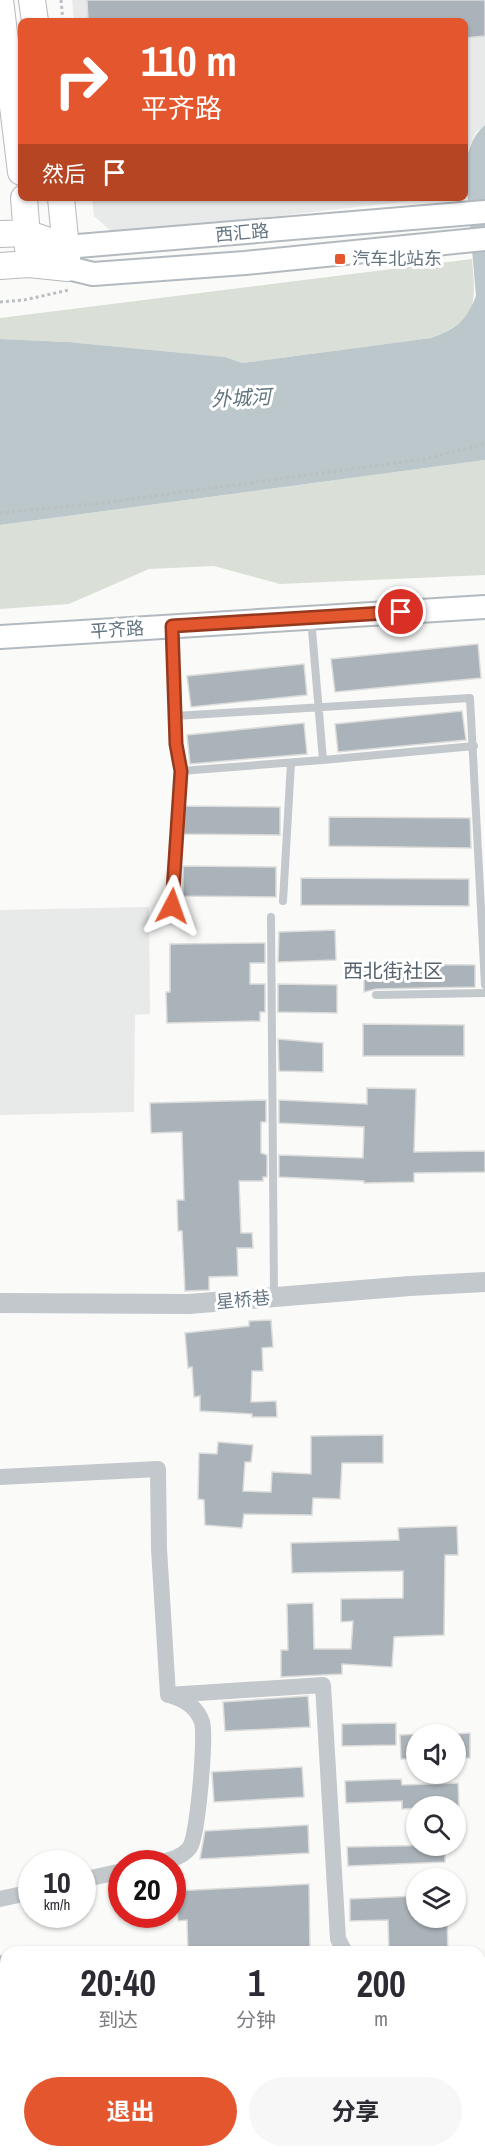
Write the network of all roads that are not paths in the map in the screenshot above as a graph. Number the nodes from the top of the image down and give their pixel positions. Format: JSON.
{"nodes":[{"id":1,"x":0,"y":0,"type":"edge"},
{"id":2,"x":32,"y":0,"type":"edge"},
{"id":3,"x":35,"y":18,"type":"edge"},
{"id":4,"x":18,"y":156,"type":"edge"},
{"id":5,"x":24,"y":201,"type":"edge"},
{"id":6,"x":61,"y":201,"type":"edge"},
{"id":7,"x":474,"y":213,"type":"edge"},
{"id":8,"x":26,"y":233,"type":"junction"},
{"id":9,"x":0,"y":234,"type":"edge"},
{"id":10,"x":476,"y":239,"type":"edge"},
{"id":11,"x":67,"y":258,"type":"junction"},
{"id":12,"x":29,"y":264,"type":"junction"},
{"id":13,"x":0,"y":266,"type":"edge"},
{"id":14,"x":485,"y":607,"type":"edge"},
{"id":15,"x":311,"y":618,"type":"junction"},
{"id":16,"x":172,"y":626,"type":"junction"},
{"id":17,"x":0,"y":637,"type":"edge"},
{"id":18,"x":318,"y":707,"type":"junction"},
{"id":19,"x":175,"y":716,"type":"junction"},
{"id":20,"x":474,"y":746,"type":"junction"},
{"id":21,"x":323,"y":760,"type":"junction"},
{"id":22,"x":291,"y":763,"type":"junction"},
{"id":23,"x":181,"y":771,"type":"junction"},
{"id":24,"x":283,"y":901,"type":"dead end"},
{"id":25,"x":172,"y":906,"type":"dead end"},
{"id":26,"x":271,"y":917,"type":"dead end"},
{"id":27,"x":485,"y":985,"type":"edge"},
{"id":28,"x":485,"y":993,"type":"edge"},
{"id":29,"x":375,"y":995,"type":"dead end"},
{"id":30,"x":485,"y":1282,"type":"edge"},
{"id":31,"x":274,"y":1297,"type":"junction"},
{"id":32,"x":0,"y":1303,"type":"edge"},
{"id":33,"x":0,"y":1477,"type":"edge"},
{"id":34,"x":168,"y":1695,"type":"junction"},
{"id":35,"x":186,"y":1852,"type":"edge"},
{"id":36,"x":18,"y":1895,"type":"edge"},
{"id":37,"x":0,"y":1899,"type":"edge"},
{"id":38,"x":342,"y":1946,"type":"edge"}],
"edges":[{"from":1,"to":4,"type":"main road"},
{"from":2,"to":3,"type":"main road"},
{"from":5,"to":8,"type":"main road"},
{"from":6,"to":11,"type":"main road"},
{"from":7,"to":11,"type":"main road","name":"西汇路"},
{"from":8,"to":9,"type":"main road","name":"西汇路"},
{"from":8,"to":11,"type":"main road","name":"西汇路"},
{"from":8,"to":12,"type":"main road"},
{"from":10,"to":11,"type":"main road","name":"西汇路"},
{"from":11,"to":12,"type":"main road","name":"西汇路"},
{"from":12,"to":13,"type":"main road","name":"西汇路"},
{"from":14,"to":15,"type":"main road","name":"平齐路"},
{"from":15,"to":16,"type":"main road","name":"平齐路"},
{"from":15,"to":18,"type":"lane"},
{"from":16,"to":17,"type":"main road","name":"平齐路"},
{"from":16,"to":19,"type":"lane"},
{"from":18,"to":19,"type":"lane"},
{"from":18,"to":20,"type":"lane"},
{"from":18,"to":21,"type":"lane"},
{"from":19,"to":23,"type":"lane"},
{"from":20,"to":21,"type":"lane"},
{"from":20,"to":27,"type":"lane"},
{"from":21,"to":22,"type":"lane"},
{"from":22,"to":23,"type":"lane"},
{"from":22,"to":24,"type":"lane"},
{"from":23,"to":25,"type":"lane"},
{"from":26,"to":31,"type":"lane"},
{"from":28,"to":29,"type":"lane"},
{"from":30,"to":31,"type":"street","name":"星桥巷"},
{"from":31,"to":32,"type":"street","name":"星桥巷"},
{"from":33,"to":34,"type":"street"},
{"from":34,"to":35,"type":"street"},
{"from":34,"to":38,"type":"street"},
{"from":36,"to":37,"type":"street"}]}
